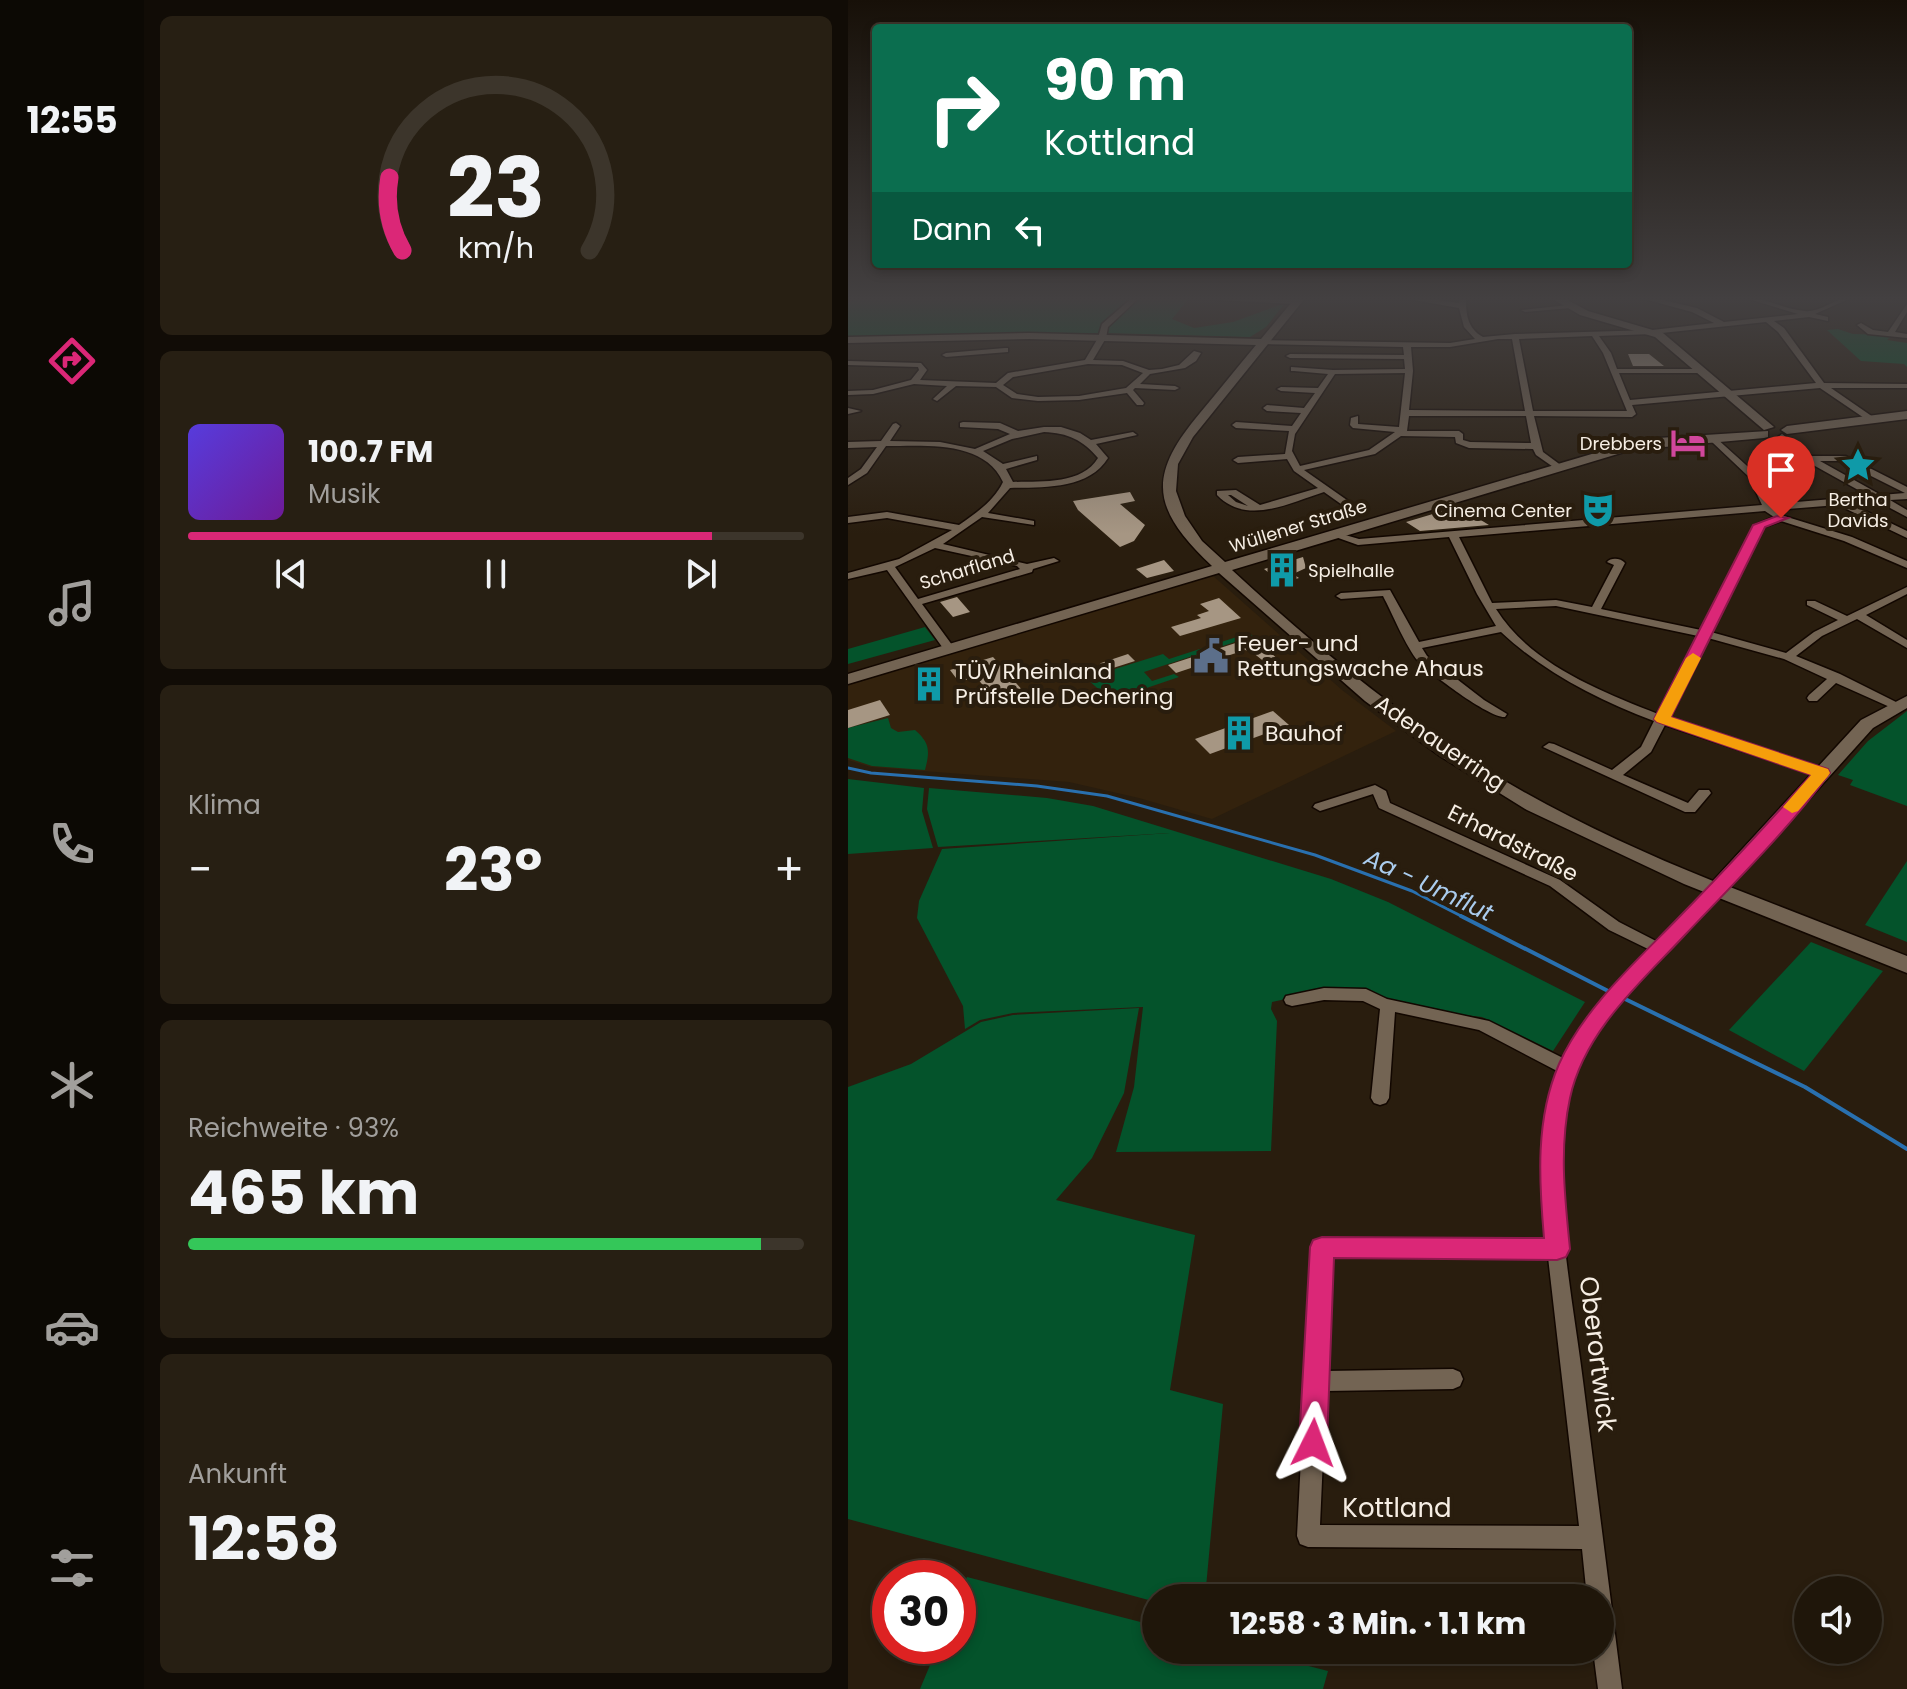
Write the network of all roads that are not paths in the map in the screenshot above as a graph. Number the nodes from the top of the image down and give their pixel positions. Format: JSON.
{"nodes":[{"id":1,"x":920,"y":376,"type":"edge"},
{"id":2,"x":1010,"y":376,"type":"edge"},
{"id":3,"x":1144,"y":376,"type":"edge"},
{"id":4,"x":1236,"y":376,"type":"edge"},
{"id":5,"x":1330,"y":376,"type":"edge"},
{"id":6,"x":1409,"y":376,"type":"edge"},
{"id":7,"x":1523,"y":376,"type":"edge"},
{"id":8,"x":1616,"y":376,"type":"edge"},
{"id":9,"x":1706,"y":376,"type":"edge"},
{"id":10,"x":1815,"y":376,"type":"edge"},
{"id":11,"x":917,"y":382,"type":"junction"},
{"id":12,"x":955,"y":383,"type":"junction"},
{"id":13,"x":1080,"y":384,"type":"dead end"},
{"id":14,"x":998,"y":385,"type":"junction"},
{"id":15,"x":1822,"y":385,"type":"junction"},
{"id":16,"x":1907,"y":386,"type":"edge"},
{"id":17,"x":1133,"y":388,"type":"junction"},
{"id":18,"x":1175,"y":388,"type":"dead end"},
{"id":19,"x":1281,"y":389,"type":"dead end"},
{"id":20,"x":1320,"y":391,"type":"junction"},
{"id":21,"x":848,"y":393,"type":"edge"},
{"id":22,"x":1090,"y":396,"type":"junction"},
{"id":23,"x":1729,"y":396,"type":"junction"},
{"id":24,"x":937,"y":399,"type":"dead end"},
{"id":25,"x":1140,"y":403,"type":"dead end"},
{"id":26,"x":1629,"y":407,"type":"junction"},
{"id":27,"x":1267,"y":408,"type":"dead end"},
{"id":28,"x":1307,"y":411,"type":"junction"},
{"id":29,"x":1405,"y":413,"type":"junction"},
{"id":30,"x":1530,"y":415,"type":"junction"},
{"id":31,"x":1907,"y":415,"type":"edge"},
{"id":32,"x":1355,"y":418,"type":"dead end"},
{"id":33,"x":1870,"y":419,"type":"junction"},
{"id":34,"x":963,"y":425,"type":"dead end"},
{"id":35,"x":896,"y":426,"type":"dead end"},
{"id":36,"x":1239,"y":429,"type":"dead end"},
{"id":37,"x":1294,"y":429,"type":"junction"},
{"id":38,"x":1766,"y":430,"type":"junction"},
{"id":39,"x":1402,"y":432,"type":"junction"},
{"id":40,"x":1015,"y":433,"type":"junction"},
{"id":41,"x":1785,"y":434,"type":"junction"},
{"id":42,"x":1133,"y":435,"type":"dead end"},
{"id":43,"x":1715,"y":440,"type":"junction"},
{"id":44,"x":1089,"y":443,"type":"junction"},
{"id":45,"x":848,"y":445,"type":"edge"},
{"id":46,"x":882,"y":445,"type":"junction"},
{"id":47,"x":1536,"y":446,"type":"junction"},
{"id":48,"x":977,"y":451,"type":"junction"},
{"id":49,"x":1289,"y":456,"type":"junction"},
{"id":50,"x":1034,"y":458,"type":"dead end"},
{"id":51,"x":1809,"y":459,"type":"junction"},
{"id":52,"x":1238,"y":460,"type":"dead end"},
{"id":53,"x":1002,"y":467,"type":"junction"},
{"id":54,"x":1559,"y":468,"type":"junction"},
{"id":55,"x":1297,"y":469,"type":"junction"},
{"id":56,"x":848,"y":482,"type":"edge"},
{"id":57,"x":1008,"y":485,"type":"junction"},
{"id":58,"x":1325,"y":489,"type":"junction"},
{"id":59,"x":1907,"y":494,"type":"edge"},
{"id":60,"x":1879,"y":498,"type":"junction"},
{"id":61,"x":1840,"y":502,"type":"junction"},
{"id":62,"x":1351,"y":507,"type":"dead end"},
{"id":63,"x":1258,"y":508,"type":"dead end"},
{"id":64,"x":1768,"y":508,"type":"junction"},
{"id":65,"x":980,"y":514,"type":"junction"},
{"id":66,"x":1907,"y":514,"type":"edge"},
{"id":67,"x":1781,"y":518,"type":"junction"},
{"id":68,"x":848,"y":520,"type":"edge"},
{"id":69,"x":1031,"y":523,"type":"dead end"},
{"id":70,"x":958,"y":528,"type":"junction"},
{"id":71,"x":1335,"y":535,"type":"junction"},
{"id":72,"x":1453,"y":535,"type":"junction"},
{"id":73,"x":1907,"y":535,"type":"edge"},
{"id":74,"x":933,"y":545,"type":"junction"},
{"id":75,"x":1054,"y":561,"type":"dead end"},
{"id":76,"x":1612,"y":562,"type":"dead end"},
{"id":77,"x":1907,"y":565,"type":"edge"},
{"id":78,"x":889,"y":566,"type":"junction"},
{"id":79,"x":1028,"y":567,"type":"junction"},
{"id":80,"x":1224,"y":570,"type":"junction"},
{"id":81,"x":848,"y":576,"type":"edge"},
{"id":82,"x":1907,"y":590,"type":"edge"},
{"id":83,"x":1341,"y":596,"type":"dead end"},
{"id":84,"x":915,"y":603,"type":"junction"},
{"id":85,"x":1811,"y":603,"type":"dead end"},
{"id":86,"x":1490,"y":606,"type":"junction"},
{"id":87,"x":1595,"y":611,"type":"junction"},
{"id":88,"x":1851,"y":616,"type":"junction"},
{"id":89,"x":1503,"y":628,"type":"junction"},
{"id":90,"x":1706,"y":633,"type":"junction"},
{"id":91,"x":1907,"y":645,"type":"edge"},
{"id":92,"x":1415,"y":646,"type":"junction"},
{"id":93,"x":949,"y":649,"type":"junction"},
{"id":94,"x":1788,"y":657,"type":"junction"},
{"id":95,"x":1836,"y":677,"type":"junction"},
{"id":96,"x":848,"y":679,"type":"edge"},
{"id":97,"x":1813,"y":698,"type":"dead end"},
{"id":98,"x":1901,"y":703,"type":"edge"},
{"id":99,"x":1501,"y":714,"type":"dead end"},
{"id":100,"x":1662,"y":719,"type":"junction"},
{"id":101,"x":1549,"y":747,"type":"dead end"},
{"id":102,"x":1822,"y":773,"type":"junction"},
{"id":103,"x":1613,"y":776,"type":"junction"},
{"id":104,"x":1704,"y":793,"type":"dead end"},
{"id":105,"x":1320,"y":807,"type":"dead end"},
{"id":106,"x":1717,"y":889,"type":"junction"},
{"id":107,"x":1660,"y":949,"type":"junction"},
{"id":108,"x":1907,"y":965,"type":"edge"},
{"id":109,"x":1292,"y":1000,"type":"dead end"},
{"id":110,"x":1388,"y":1005,"type":"junction"},
{"id":111,"x":1569,"y":1069,"type":"junction"},
{"id":112,"x":1380,"y":1098,"type":"dead end"},
{"id":113,"x":1557,"y":1249,"type":"junction"},
{"id":114,"x":1453,"y":1379,"type":"dead end"},
{"id":115,"x":1316,"y":1381,"type":"junction"},
{"id":116,"x":1593,"y":1538,"type":"junction"},
{"id":117,"x":1610,"y":1689,"type":"edge"}],
"edges":[{"from":1,"to":11,"type":"street"},
{"from":2,"to":14,"type":"street"},
{"from":3,"to":17,"type":"street"},
{"from":4,"to":80,"type":"main road","name":"Adenauerring"},
{"from":5,"to":20,"type":"street"},
{"from":6,"to":29,"type":"street"},
{"from":7,"to":30,"type":"street"},
{"from":8,"to":26,"type":"street"},
{"from":9,"to":23,"type":"main road"},
{"from":10,"to":15,"type":"street"},
{"from":11,"to":12,"type":"street"},
{"from":11,"to":21,"type":"street"},
{"from":12,"to":14,"type":"street"},
{"from":12,"to":24,"type":"street"},
{"from":13,"to":22,"type":"street"},
{"from":14,"to":22,"type":"street"},
{"from":15,"to":16,"type":"street"},
{"from":15,"to":23,"type":"street"},
{"from":15,"to":33,"type":"street"},
{"from":17,"to":18,"type":"street"},
{"from":17,"to":22,"type":"street"},
{"from":17,"to":25,"type":"street"},
{"from":19,"to":20,"type":"street"},
{"from":20,"to":28,"type":"street"},
{"from":23,"to":26,"type":"street"},
{"from":23,"to":38,"type":"main road"},
{"from":26,"to":30,"type":"street"},
{"from":27,"to":28,"type":"street"},
{"from":28,"to":37,"type":"street"},
{"from":29,"to":30,"type":"street"},
{"from":29,"to":39,"type":"street"},
{"from":30,"to":47,"type":"street"},
{"from":31,"to":33,"type":"main road"},
{"from":32,"to":39,"type":"street"},
{"from":33,"to":41,"type":"main road"},
{"from":34,"to":40,"type":"street"},
{"from":35,"to":46,"type":"street"},
{"from":36,"to":37,"type":"street"},
{"from":37,"to":49,"type":"street"},
{"from":38,"to":41,"type":"main road"},
{"from":38,"to":43,"type":"main road","name":"Wüllener Straße"},
{"from":39,"to":47,"type":"street"},
{"from":39,"to":55,"type":"street"},
{"from":40,"to":44,"type":"street"},
{"from":40,"to":48,"type":"street"},
{"from":41,"to":51,"type":"street"},
{"from":42,"to":44,"type":"street"},
{"from":43,"to":54,"type":"main road","name":"Wüllener Straße"},
{"from":43,"to":64,"type":"street"},
{"from":44,"to":57,"type":"street"},
{"from":45,"to":46,"type":"street"},
{"from":46,"to":48,"type":"street"},
{"from":46,"to":56,"type":"street"},
{"from":47,"to":54,"type":"street"},
{"from":48,"to":53,"type":"street"},
{"from":49,"to":52,"type":"street"},
{"from":49,"to":55,"type":"street"},
{"from":50,"to":53,"type":"street"},
{"from":51,"to":59,"type":"street"},
{"from":51,"to":60,"type":"street"},
{"from":53,"to":57,"type":"street"},
{"from":54,"to":71,"type":"main road","name":"Wüllener Straße"},
{"from":55,"to":58,"type":"street"},
{"from":57,"to":65,"type":"street","name":"Scharfland"},
{"from":58,"to":62,"type":"street"},
{"from":58,"to":63,"type":"street"},
{"from":59,"to":60,"type":"street"},
{"from":60,"to":61,"type":"street"},
{"from":60,"to":66,"type":"street"},
{"from":61,"to":64,"type":"street"},
{"from":61,"to":73,"type":"street"},
{"from":64,"to":67,"type":"street"},
{"from":64,"to":72,"type":"street"},
{"from":65,"to":69,"type":"street","name":"Scharfland"},
{"from":65,"to":70,"type":"street","name":"Scharfland"},
{"from":67,"to":77,"type":"street"},
{"from":67,"to":90,"type":"street"},
{"from":68,"to":70,"type":"street"},
{"from":70,"to":74,"type":"street","name":"Scharfland"},
{"from":71,"to":72,"type":"street"},
{"from":71,"to":80,"type":"main road","name":"Wüllener Straße"},
{"from":72,"to":86,"type":"street"},
{"from":74,"to":78,"type":"street","name":"Scharfland"},
{"from":74,"to":79,"type":"street","name":"Scharfland"},
{"from":75,"to":79,"type":"street","name":"Scharfland"},
{"from":76,"to":87,"type":"street"},
{"from":78,"to":81,"type":"street","name":"Scharfland"},
{"from":78,"to":84,"type":"street","name":"Scharfland"},
{"from":79,"to":84,"type":"street","name":"Scharfland"},
{"from":80,"to":93,"type":"main road","name":"Wüllener Straße"},
{"from":80,"to":106,"type":"main road","name":"Adenauerring"},
{"from":82,"to":88,"type":"street"},
{"from":83,"to":92,"type":"street"},
{"from":84,"to":93,"type":"street","name":"Scharfland"},
{"from":85,"to":88,"type":"street"},
{"from":86,"to":87,"type":"street"},
{"from":86,"to":89,"type":"street"},
{"from":87,"to":90,"type":"street"},
{"from":88,"to":91,"type":"street"},
{"from":88,"to":94,"type":"street"},
{"from":89,"to":92,"type":"street"},
{"from":89,"to":100,"type":"street"},
{"from":90,"to":94,"type":"street"},
{"from":90,"to":100,"type":"street"},
{"from":92,"to":99,"type":"street"},
{"from":93,"to":96,"type":"main road","name":"Wüllener Straße"},
{"from":94,"to":95,"type":"street"},
{"from":95,"to":97,"type":"street"},
{"from":95,"to":98,"type":"street"},
{"from":98,"to":102,"type":"main road"},
{"from":100,"to":102,"type":"street"},
{"from":100,"to":103,"type":"street"},
{"from":101,"to":103,"type":"street"},
{"from":102,"to":106,"type":"main road"},
{"from":103,"to":104,"type":"street"},
{"from":105,"to":107,"type":"street","name":"Erhardstraße"},
{"from":106,"to":107,"type":"street","name":"Oberortwick"},
{"from":106,"to":108,"type":"main road","name":"Adenauerring"},
{"from":107,"to":111,"type":"street","name":"Oberortwick"},
{"from":109,"to":110,"type":"street"},
{"from":110,"to":111,"type":"street"},
{"from":110,"to":112,"type":"street"},
{"from":111,"to":113,"type":"street","name":"Oberortwick"},
{"from":113,"to":115,"type":"street","name":"Kottland"},
{"from":113,"to":116,"type":"street","name":"Oberortwick"},
{"from":114,"to":115,"type":"street"},
{"from":115,"to":116,"type":"street","name":"Kottland"},
{"from":116,"to":117,"type":"street","name":"Oberortwick"}]}
